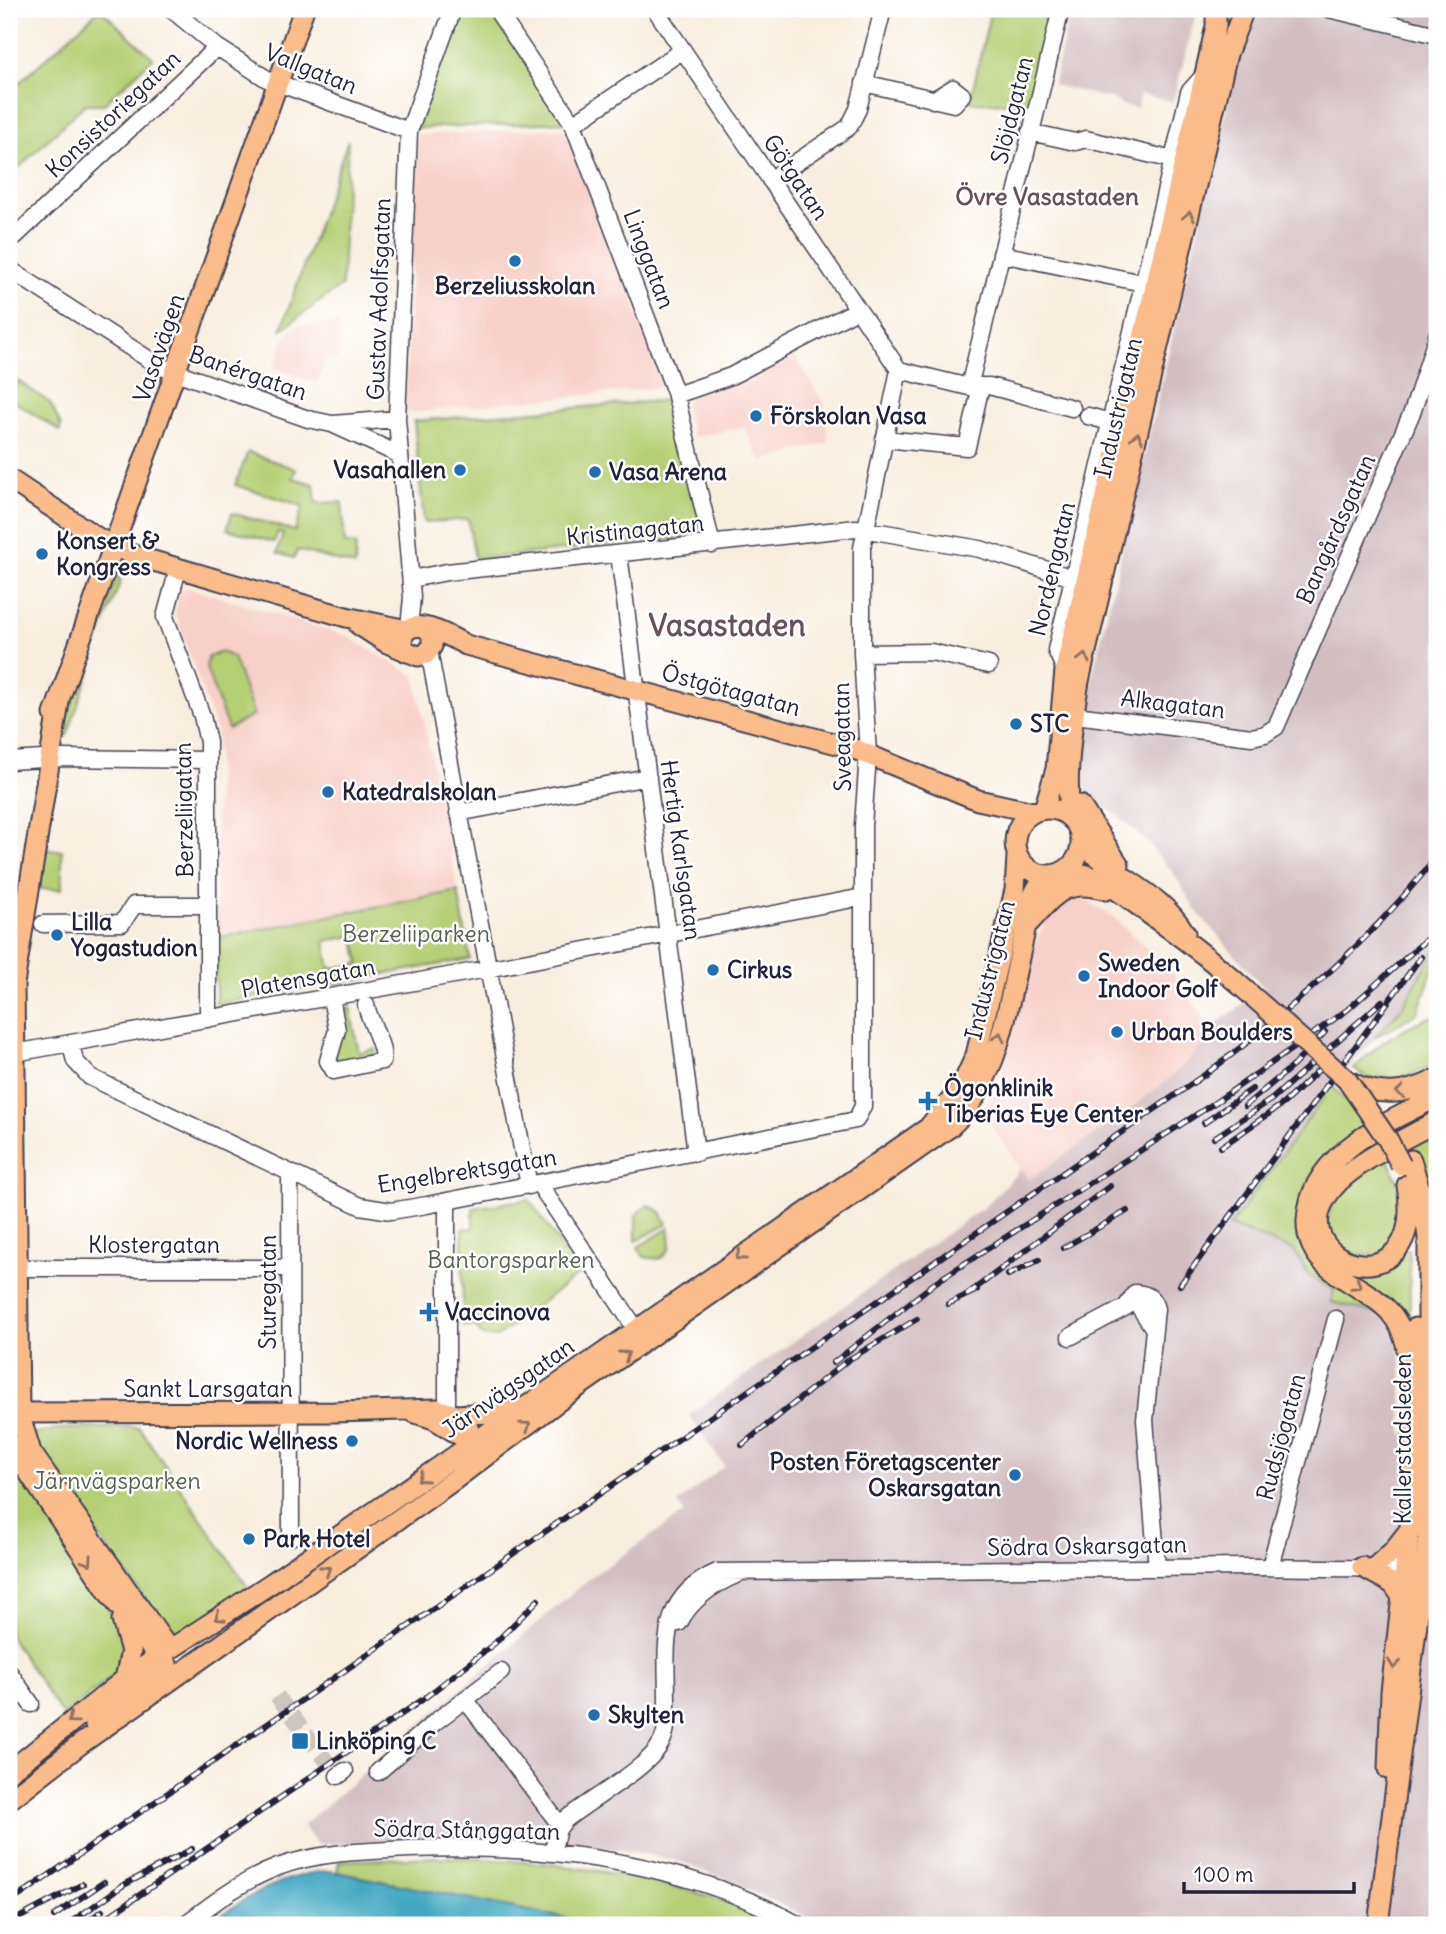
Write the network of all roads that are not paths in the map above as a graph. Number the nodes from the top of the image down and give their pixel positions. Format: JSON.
{"nodes":[{"id":1,"x":171,"y":9,"type":"edge"},
{"id":2,"x":304,"y":9,"type":"edge"},
{"id":3,"x":453,"y":9,"type":"edge"},
{"id":4,"x":496,"y":9,"type":"edge"},
{"id":5,"x":655,"y":9,"type":"edge"},
{"id":6,"x":883,"y":9,"type":"edge"},
{"id":7,"x":1061,"y":9,"type":"edge"},
{"id":8,"x":1219,"y":9,"type":"edge"},
{"id":9,"x":1329,"y":9,"type":"edge"},
{"id":10,"x":1246,"y":10,"type":"edge"},
{"id":11,"x":1437,"y":35,"type":"edge"},
{"id":12,"x":217,"y":47,"type":"junction"},
{"id":13,"x":683,"y":50,"type":"junction"},
{"id":14,"x":1205,"y":74,"type":"junction"},
{"id":15,"x":864,"y":83,"type":"junction"},
{"id":16,"x":277,"y":84,"type":"junction"},
{"id":17,"x":933,"y":100,"type":"dead end"},
{"id":18,"x":573,"y":124,"type":"junction"},
{"id":19,"x":409,"y":131,"type":"junction"},
{"id":20,"x":1030,"y":132,"type":"junction"},
{"id":21,"x":1173,"y":160,"type":"junction"},
{"id":22,"x":770,"y":180,"type":"junction"},
{"id":23,"x":9,"y":242,"type":"edge"},
{"id":24,"x":1001,"y":254,"type":"junction"},
{"id":25,"x":9,"y":269,"type":"edge"},
{"id":26,"x":1143,"y":283,"type":"junction"},
{"id":27,"x":857,"y":310,"type":"junction"},
{"id":28,"x":1437,"y":336,"type":"edge"},
{"id":29,"x":899,"y":370,"type":"junction"},
{"id":30,"x":177,"y":373,"type":"junction"},
{"id":31,"x":975,"y":387,"type":"junction"},
{"id":32,"x":676,"y":395,"type":"junction"},
{"id":33,"x":1072,"y":408,"type":"dead end"},
{"id":34,"x":1088,"y":415,"type":"dead end"},
{"id":35,"x":397,"y":419,"type":"junction"},
{"id":36,"x":1110,"y":422,"type":"junction"},
{"id":37,"x":332,"y":424,"type":"junction"},
{"id":38,"x":884,"y":439,"type":"junction"},
{"id":39,"x":400,"y":455,"type":"junction"},
{"id":40,"x":9,"y":479,"type":"edge"},
{"id":41,"x":864,"y":529,"type":"junction"},
{"id":42,"x":712,"y":545,"type":"junction"},
{"id":43,"x":115,"y":548,"type":"junction"},
{"id":44,"x":619,"y":554,"type":"junction"},
{"id":45,"x":178,"y":569,"type":"junction"},
{"id":46,"x":1073,"y":578,"type":"junction"},
{"id":47,"x":411,"y":579,"type":"junction"},
{"id":48,"x":346,"y":617,"type":"junction"},
{"id":49,"x":416,"y":628,"type":"junction"},
{"id":50,"x":466,"y":645,"type":"junction"},
{"id":51,"x":420,"y":652,"type":"junction"},
{"id":52,"x":862,"y":653,"type":"junction"},
{"id":53,"x":989,"y":665,"type":"dead end"},
{"id":54,"x":1065,"y":670,"type":"junction"},
{"id":55,"x":638,"y":691,"type":"junction"},
{"id":56,"x":1075,"y":715,"type":"junction"},
{"id":57,"x":1265,"y":734,"type":"joint"},
{"id":58,"x":868,"y":755,"type":"junction"},
{"id":59,"x":43,"y":760,"type":"junction"},
{"id":60,"x":208,"y":760,"type":"junction"},
{"id":61,"x":9,"y":761,"type":"edge"},
{"id":62,"x":1070,"y":774,"type":"junction"},
{"id":63,"x":648,"y":777,"type":"junction"},
{"id":64,"x":978,"y":800,"type":"junction"},
{"id":65,"x":1038,"y":811,"type":"junction"},
{"id":66,"x":458,"y":813,"type":"junction"},
{"id":67,"x":1076,"y":828,"type":"junction"},
{"id":68,"x":1016,"y":848,"type":"junction"},
{"id":69,"x":1059,"y":872,"type":"junction"},
{"id":70,"x":1128,"y":887,"type":"junction"},
{"id":71,"x":863,"y":897,"type":"junction"},
{"id":72,"x":208,"y":905,"type":"junction"},
{"id":73,"x":43,"y":924,"type":"dead end"},
{"id":74,"x":9,"y":926,"type":"edge"},
{"id":75,"x":1026,"y":927,"type":"junction"},
{"id":76,"x":670,"y":934,"type":"junction"},
{"id":77,"x":488,"y":968,"type":"junction"},
{"id":78,"x":331,"y":997,"type":"junction"},
{"id":79,"x":366,"y":1005,"type":"dead end"},
{"id":80,"x":989,"y":1009,"type":"joint"},
{"id":81,"x":208,"y":1019,"type":"junction"},
{"id":82,"x":71,"y":1045,"type":"junction"},
{"id":83,"x":12,"y":1054,"type":"edge"},
{"id":84,"x":1437,"y":1079,"type":"edge"},
{"id":85,"x":1354,"y":1084,"type":"junction"},
{"id":86,"x":1437,"y":1097,"type":"edge"},
{"id":87,"x":863,"y":1106,"type":"joint"},
{"id":88,"x":959,"y":1119,"type":"joint"},
{"id":89,"x":1437,"y":1121,"type":"edge"},
{"id":90,"x":696,"y":1153,"type":"junction"},
{"id":91,"x":1406,"y":1163,"type":"junction"},
{"id":92,"x":290,"y":1173,"type":"junction"},
{"id":93,"x":534,"y":1185,"type":"junction"},
{"id":94,"x":1408,"y":1185,"type":"junction"},
{"id":95,"x":447,"y":1201,"type":"junction"},
{"id":96,"x":17,"y":1268,"type":"junction"},
{"id":97,"x":290,"y":1268,"type":"junction"},
{"id":98,"x":1336,"y":1319,"type":"dead end"},
{"id":99,"x":636,"y":1329,"type":"junction"},
{"id":100,"x":1070,"y":1337,"type":"dead end"},
{"id":101,"x":1412,"y":1386,"type":"junction"},
{"id":102,"x":408,"y":1411,"type":"junction"},
{"id":103,"x":518,"y":1411,"type":"junction"},
{"id":104,"x":14,"y":1413,"type":"edge"},
{"id":105,"x":291,"y":1413,"type":"junction"},
{"id":106,"x":452,"y":1413,"type":"junction"},
{"id":107,"x":1437,"y":1429,"type":"edge"},
{"id":108,"x":9,"y":1443,"type":"edge"},
{"id":109,"x":478,"y":1450,"type":"junction"},
{"id":110,"x":1410,"y":1528,"type":"junction"},
{"id":111,"x":291,"y":1537,"type":"dead end"},
{"id":112,"x":1428,"y":1538,"type":"junction"},
{"id":113,"x":1270,"y":1567,"type":"junction"},
{"id":114,"x":1368,"y":1567,"type":"junction"},
{"id":115,"x":1157,"y":1568,"type":"junction"},
{"id":116,"x":1415,"y":1569,"type":"junction"},
{"id":117,"x":111,"y":1597,"type":"junction"},
{"id":118,"x":1402,"y":1597,"type":"junction"},
{"id":119,"x":163,"y":1656,"type":"junction"},
{"id":120,"x":192,"y":1665,"type":"junction"},
{"id":121,"x":9,"y":1672,"type":"edge"},
{"id":122,"x":501,"y":1672,"type":"dead end"},
{"id":123,"x":124,"y":1679,"type":"junction"},
{"id":124,"x":464,"y":1699,"type":"junction"},
{"id":125,"x":31,"y":1703,"type":"dead end"},
{"id":126,"x":82,"y":1743,"type":"junction"},
{"id":127,"x":9,"y":1772,"type":"edge"},
{"id":128,"x":378,"y":1772,"type":"dead end"},
{"id":129,"x":9,"y":1800,"type":"edge"},
{"id":130,"x":1389,"y":1822,"type":"junction"},
{"id":131,"x":560,"y":1825,"type":"junction"},
{"id":132,"x":552,"y":1853,"type":"junction"},
{"id":133,"x":184,"y":1925,"type":"edge"},
{"id":134,"x":799,"y":1925,"type":"edge"},
{"id":135,"x":1378,"y":1925,"type":"edge"}],
"edges":[{"from":1,"to":12,"type":"street","name":"Vallgatan"},
{"from":2,"to":16,"type":"main road","name":"Vasavägen"},
{"from":3,"to":19,"type":"street","name":"Gustav Adolfsgatan"},
{"from":4,"to":18,"type":"street","name":"Linggatan"},
{"from":5,"to":13,"type":"street","name":"Götgatan"},
{"from":6,"to":15,"type":"street"},
{"from":7,"to":20,"type":"street","name":"Slöjdgatan"},
{"from":8,"to":10,"type":"main road"},
{"from":8,"to":14,"type":"main road","name":"Industrigatan"},
{"from":9,"to":11,"type":"street"},
{"from":56,"to":10,"type":"main road","name":"Industrigatan","one_way":true},
{"from":12,"to":16,"type":"street","name":"Vallgatan"},
{"from":12,"to":23,"type":"street","name":"Konsistoriegatan"},
{"from":13,"to":18,"type":"street"},
{"from":13,"to":22,"type":"street","name":"Götgatan"},
{"from":14,"to":21,"type":"street","name":"Nordengatan"},
{"from":14,"to":54,"type":"main road","name":"Industrigatan"},
{"from":15,"to":17,"type":"street"},
{"from":15,"to":22,"type":"street"},
{"from":16,"to":19,"type":"street","name":"Vallgatan"},
{"from":16,"to":30,"type":"main road","name":"Vasavägen"},
{"from":18,"to":32,"type":"street","name":"Linggatan"},
{"from":19,"to":35,"type":"street","name":"Gustav Adolfsgatan"},
{"from":20,"to":21,"type":"street"},
{"from":20,"to":24,"type":"street","name":"Slöjdgatan"},
{"from":21,"to":26,"type":"street","name":"Nordengatan"},
{"from":22,"to":27,"type":"street","name":"Götgatan"},
{"from":24,"to":26,"type":"street"},
{"from":24,"to":31,"type":"street","name":"Slöjdgatan"},
{"from":25,"to":30,"type":"street","name":"Banérgatan"},
{"from":26,"to":36,"type":"street","name":"Nordengatan"},
{"from":27,"to":29,"type":"street","name":"Götgatan"},
{"from":27,"to":32,"type":"street"},
{"from":28,"to":57,"type":"street","name":"Bangårdsgatan"},
{"from":29,"to":31,"type":"street"},
{"from":29,"to":38,"type":"street","name":"Sveagatan"},
{"from":30,"to":37,"type":"street","name":"Banérgatan"},
{"from":30,"to":43,"type":"main road","name":"Vasavägen"},
{"from":31,"to":33,"type":"street"},
{"from":31,"to":38,"type":"street","name":"Slöjdgatan"},
{"from":32,"to":42,"type":"street","name":"Linggatan"},
{"from":34,"to":36,"type":"street"},
{"from":35,"to":37,"type":"street","name":"Banérgatan"},
{"from":35,"to":39,"type":"street","name":"Gustav Adolfsgatan"},
{"from":36,"to":46,"type":"street","name":"Nordengatan"},
{"from":37,"to":39,"type":"street","name":"Banérgatan"},
{"from":38,"to":41,"type":"street","name":"Sveagatan"},
{"from":39,"to":47,"type":"street","name":"Gustav Adolfsgatan"},
{"from":40,"to":43,"type":"main road","name":"Östgötagatan"},
{"from":41,"to":42,"type":"street","name":"Kristinagatan"},
{"from":41,"to":46,"type":"street","name":"Kristinagatan"},
{"from":41,"to":52,"type":"street","name":"Sveagatan"},
{"from":42,"to":44,"type":"street","name":"Kristinagatan"},
{"from":43,"to":45,"type":"main road","name":"Östgötagatan"},
{"from":43,"to":59,"type":"main road","name":"Vasavägen"},
{"from":44,"to":47,"type":"street","name":"Kristinagatan"},
{"from":44,"to":55,"type":"street","name":"Hertig Karlsgatan"},
{"from":45,"to":48,"type":"main road","name":"Östgötagatan"},
{"from":45,"to":60,"type":"street","name":"Berzeliigatan"},
{"from":46,"to":54,"type":"street","name":"Nordengatan"},
{"from":47,"to":49,"type":"street","name":"Gustav Adolfsgatan"},
{"from":48,"to":49,"type":"main road","name":"Östgötagatan"},
{"from":48,"to":51,"type":"main road","name":"Östgötagatan"},
{"from":49,"to":50,"type":"main road","name":"Östgötagatan"},
{"from":49,"to":51,"type":"main road"},
{"from":49,"to":51,"type":"main road"},
{"from":50,"to":51,"type":"main road","name":"Östgötagatan"},
{"from":50,"to":55,"type":"main road","name":"Östgötagatan"},
{"from":51,"to":66,"type":"street"},
{"from":52,"to":53,"type":"street"},
{"from":52,"to":58,"type":"street","name":"Sveagatan"},
{"from":54,"to":65,"type":"main road","name":"Industrigatan"},
{"from":55,"to":58,"type":"main road","name":"Östgötagatan"},
{"from":55,"to":63,"type":"street","name":"Hertig Karlsgatan"},
{"from":56,"to":57,"type":"street","name":"Alkagatan"},
{"from":56,"to":62,"type":"main road","name":"Industrigatan"},
{"from":58,"to":64,"type":"main road","name":"Östgötagatan"},
{"from":58,"to":71,"type":"street","name":"Sveagatan"},
{"from":59,"to":60,"type":"street"},
{"from":59,"to":61,"type":"street"},
{"from":59,"to":74,"type":"main road","name":"Vasavägen"},
{"from":59,"to":83,"type":"main road","name":"Vasavägen"},
{"from":60,"to":72,"type":"street","name":"Berzeliigatan"},
{"from":62,"to":67,"type":"main road","name":"Industrigatan"},
{"from":62,"to":70,"type":"main road"},
{"from":63,"to":66,"type":"street"},
{"from":63,"to":76,"type":"street","name":"Hertig Karlsgatan"},
{"from":64,"to":65,"type":"main road","name":"Östgötagatan"},
{"from":64,"to":68,"type":"main road","name":"Östgötagatan"},
{"from":65,"to":67,"type":"main road"},
{"from":65,"to":68,"type":"main road"},
{"from":66,"to":77,"type":"street"},
{"from":67,"to":69,"type":"main road"},
{"from":67,"to":70,"type":"main road","name":"Kallerstadsleden"},
{"from":68,"to":69,"type":"main road"},
{"from":68,"to":80,"type":"main road","name":"Industrigatan"},
{"from":69,"to":70,"type":"main road","name":"Kallerstadsleden"},
{"from":69,"to":75,"type":"main road","name":"Industrigatan"},
{"from":70,"to":75,"type":"main road"},
{"from":70,"to":85,"type":"main road","name":"Kallerstadsleden","bridge":true},
{"from":71,"to":76,"type":"street","name":"Platensgatan"},
{"from":71,"to":87,"type":"street","name":"Sveagatan"},
{"from":72,"to":73,"type":"street"},
{"from":72,"to":81,"type":"street","name":"Berzeliigatan"},
{"from":88,"to":75,"type":"main road","name":"Industrigatan","one_way":true},
{"from":76,"to":77,"type":"street","name":"Platensgatan"},
{"from":76,"to":90,"type":"street","name":"Hertig Karlsgatan"},
{"from":77,"to":78,"type":"street","name":"Platensgatan"},
{"from":77,"to":93,"type":"street"},
{"from":78,"to":79,"type":"street"},
{"from":78,"to":81,"type":"street","name":"Platensgatan"},
{"from":80,"to":99,"type":"main road","name":"Järnvägsgatan","one_way":true},
{"from":81,"to":82,"type":"street","name":"Platensgatan"},
{"from":82,"to":83,"type":"street","name":"Platensgatan"},
{"from":82,"to":92,"type":"street","name":"Engelbrektsgatan"},
{"from":83,"to":96,"type":"main road","name":"Vasavägen"},
{"from":84,"to":85,"type":"main road","one_way":true},
{"from":85,"to":91,"type":"main road","name":"Kallerstadsleden"},
{"from":86,"to":101,"type":"main road","one_way":true},
{"from":87,"to":90,"type":"street","name":"Engelbrektsgatan"},
{"from":109,"to":88,"type":"main road","name":"Järnvägsgatan","one_way":true},
{"from":89,"to":94,"type":"main road"},
{"from":90,"to":93,"type":"street","name":"Engelbrektsgatan"},
{"from":91,"to":94,"type":"main road","name":"Kallerstadsleden"},
{"from":91,"to":112,"type":"main road","name":"Kallerstadsleden"},
{"from":92,"to":95,"type":"street","name":"Engelbrektsgatan"},
{"from":92,"to":97,"type":"street","name":"Sturegatan"},
{"from":93,"to":95,"type":"street","name":"Engelbrektsgatan"},
{"from":93,"to":99,"type":"street"},
{"from":94,"to":101,"type":"main road","name":"Kallerstadsleden"},
{"from":95,"to":106,"type":"street"},
{"from":96,"to":97,"type":"street","name":"Klostergatan"},
{"from":96,"to":104,"type":"main road","name":"Vasavägen"},
{"from":97,"to":105,"type":"street","name":"Sturegatan"},
{"from":98,"to":113,"type":"street","name":"Rudsjögatan"},
{"from":99,"to":103,"type":"main road","name":"Järnvägsgatan"},
{"from":100,"to":115,"type":"street"},
{"from":101,"to":110,"type":"main road","name":"Kallerstadsleden"},
{"from":102,"to":105,"type":"main road","name":"Sankt Larsgatan"},
{"from":102,"to":106,"type":"main road","name":"Sankt Larsgatan"},
{"from":102,"to":109,"type":"main road","name":"Sankt Larsgatan"},
{"from":103,"to":106,"type":"main road","name":"Sankt Larsgatan"},
{"from":103,"to":109,"type":"main road","name":"Järnvägsgatan"},
{"from":104,"to":105,"type":"main road","name":"Sankt Larsgatan"},
{"from":104,"to":119,"type":"main road","name":"Vasavägen"},
{"from":105,"to":111,"type":"street","name":"Sturegatan"},
{"from":106,"to":109,"type":"main road"},
{"from":107,"to":112,"type":"main road"},
{"from":108,"to":117,"type":"main road","one_way":true},
{"from":109,"to":119,"type":"main road","name":"Järnvägsgatan","one_way":true},
{"from":120,"to":109,"type":"main road","name":"Järnvägsgatan","one_way":true},
{"from":110,"to":114,"type":"main road"},
{"from":110,"to":116,"type":"main road","name":"Kallerstadsleden"},
{"from":112,"to":116,"type":"main road","name":"Kallerstadsleden"},
{"from":113,"to":114,"type":"street","name":"Södra Oskarsgatan"},
{"from":113,"to":115,"type":"street","name":"Södra Oskarsgatan"},
{"from":114,"to":116,"type":"street","name":"Södra Oskarsgatan"},
{"from":114,"to":118,"type":"main road"},
{"from":115,"to":131,"type":"street","name":"Södra Oskarsgatan"},
{"from":116,"to":118,"type":"main road","name":"Kallerstadsleden"},
{"from":116,"to":130,"type":"main road","name":"Kallerstadsleden"},
{"from":117,"to":119,"type":"main road"},
{"from":117,"to":123,"type":"main road"},
{"from":118,"to":130,"type":"main road","name":"Kallerstadsleden","one_way":true},
{"from":119,"to":120,"type":"main road"},
{"from":119,"to":123,"type":"main road","name":"Järnvägsgatan"},
{"from":119,"to":126,"type":"main road","name":"Järnvägsgatan"},
{"from":120,"to":126,"type":"main road","name":"Järnvägsgatan"},
{"from":121,"to":125,"type":"street"},
{"from":122,"to":124,"type":"street"},
{"from":123,"to":127,"type":"main road","name":"Järnvägsgatan","one_way":true},
{"from":124,"to":128,"type":"street"},
{"from":124,"to":131,"type":"street"},
{"from":126,"to":129,"type":"main road","name":"Järnvägsgatan"},
{"from":130,"to":135,"type":"main road","name":"Kallerstadsleden"},
{"from":131,"to":132,"type":"street"},
{"from":132,"to":133,"type":"street","name":"Södra Stånggatan"},
{"from":132,"to":134,"type":"street","name":"Södra Stånggatan"}]}
